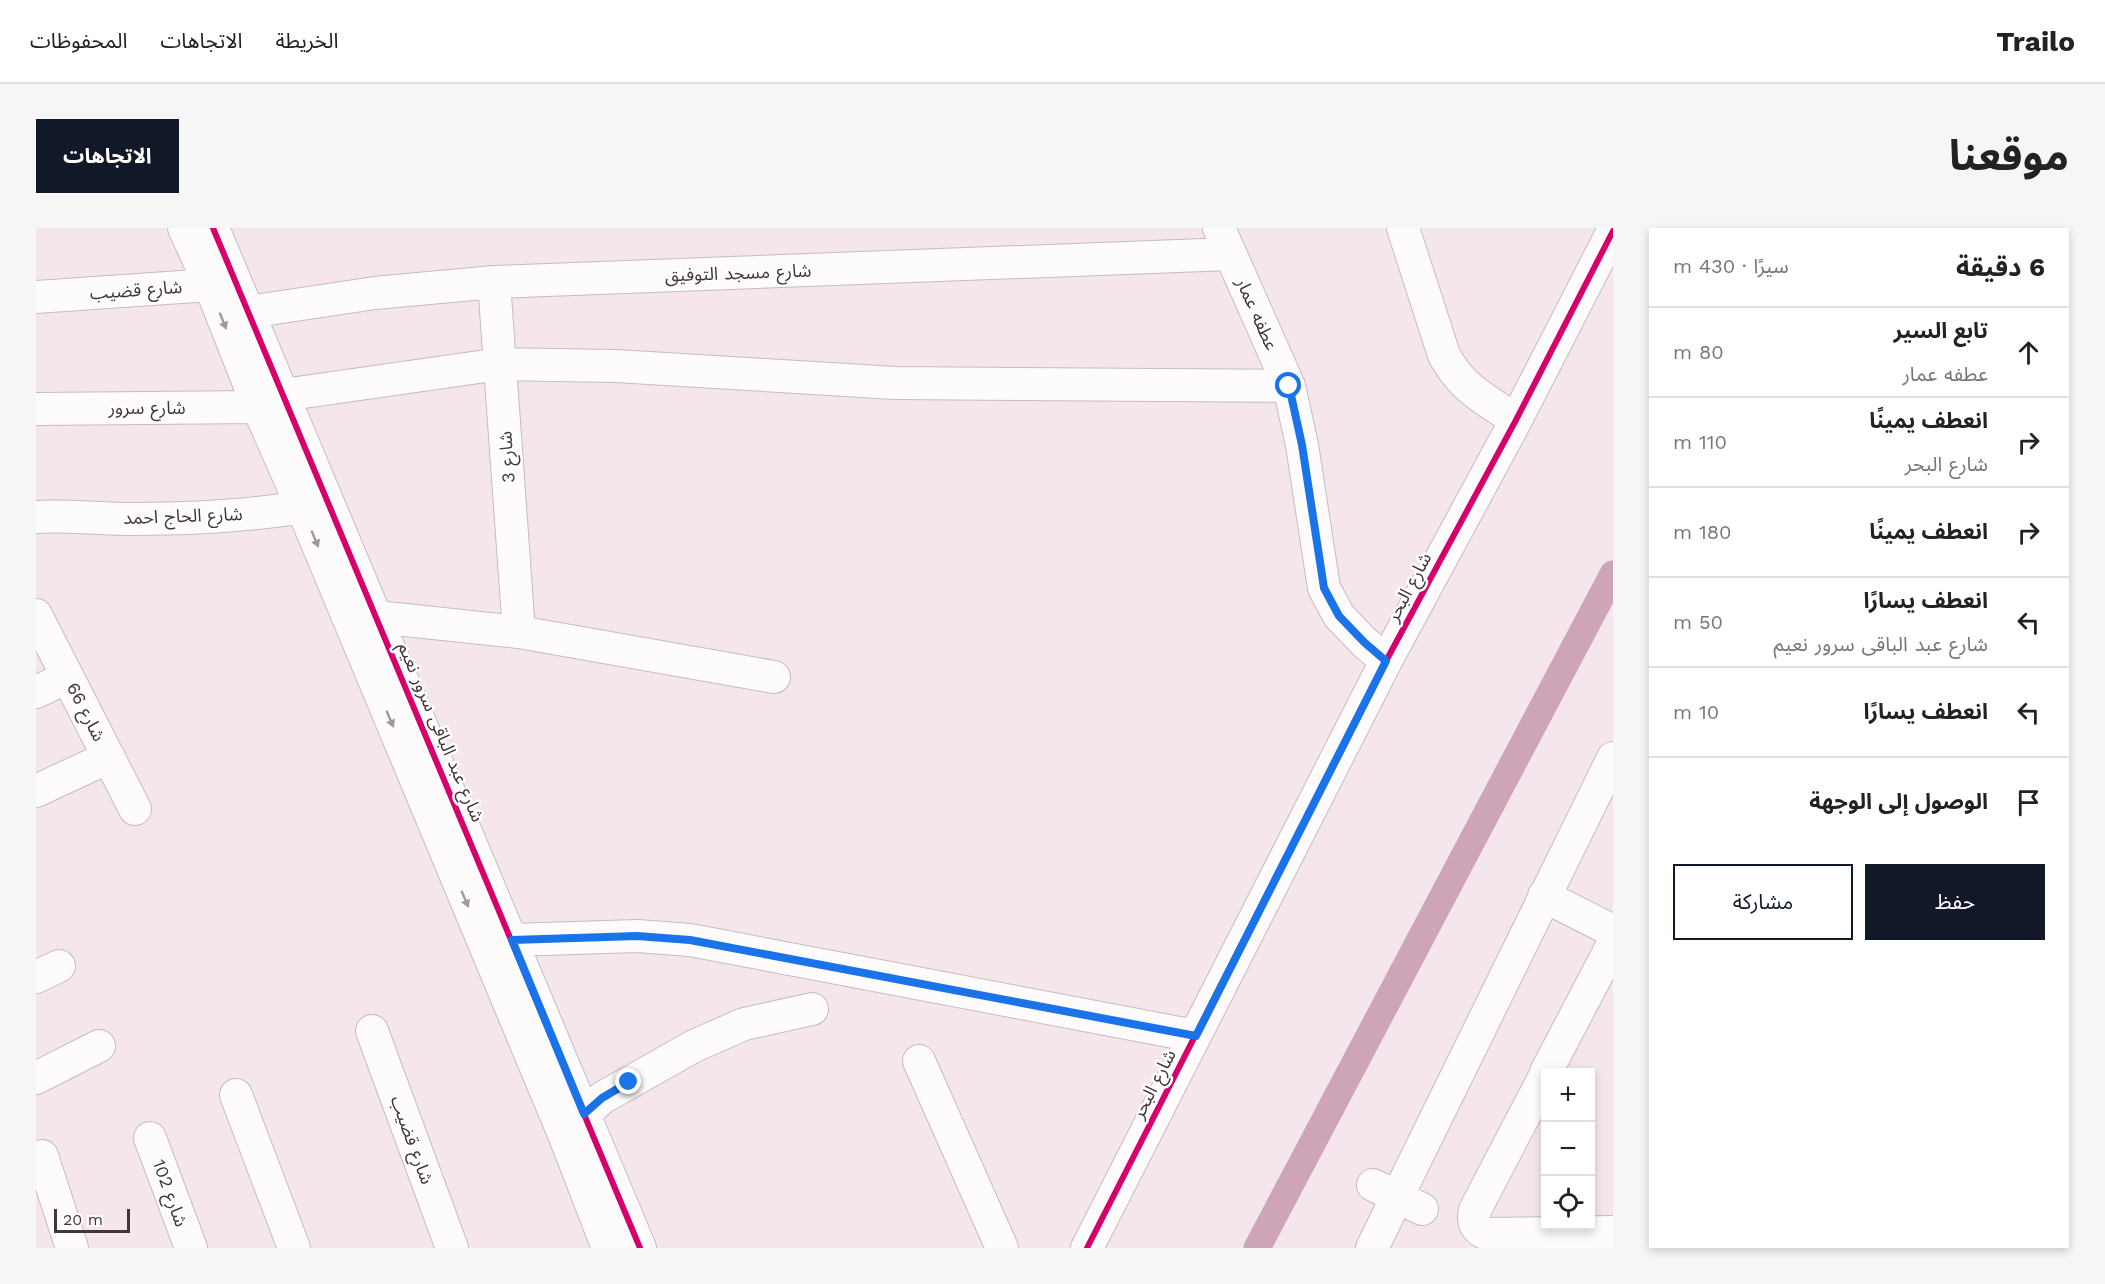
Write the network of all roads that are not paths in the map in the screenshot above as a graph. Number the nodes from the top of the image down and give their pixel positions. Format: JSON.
{"nodes":[{"id":1,"x":184,"y":228,"type":"edge"},
{"id":2,"x":213,"y":228,"type":"edge"},
{"id":3,"x":1403,"y":228,"type":"edge"},
{"id":4,"x":1613,"y":231,"type":"edge"},
{"id":5,"x":1224,"y":241,"type":"edge"},
{"id":6,"x":494,"y":282,"type":"junction"},
{"id":7,"x":222,"y":283,"type":"junction"},
{"id":8,"x":36,"y":297,"type":"edge"},
{"id":9,"x":248,"y":312,"type":"junction"},
{"id":10,"x":500,"y":364,"type":"junction"},
{"id":11,"x":1289,"y":386,"type":"junction"},
{"id":12,"x":270,"y":401,"type":"junction"},
{"id":13,"x":36,"y":409,"type":"edge"},
{"id":14,"x":1516,"y":420,"type":"junction"},
{"id":15,"x":315,"y":504,"type":"junction"},
{"id":16,"x":36,"y":517,"type":"edge"},
{"id":17,"x":36,"y":615,"type":"edge"},
{"id":18,"x":377,"y":617,"type":"junction"},
{"id":19,"x":519,"y":632,"type":"junction"},
{"id":20,"x":1386,"y":661,"type":"junction"},
{"id":21,"x":68,"y":677,"type":"junction"},
{"id":22,"x":774,"y":677,"type":"dead end"},
{"id":23,"x":36,"y":692,"type":"edge"},
{"id":24,"x":109,"y":757,"type":"junction"},
{"id":25,"x":1613,"y":758,"type":"edge"},
{"id":26,"x":36,"y":791,"type":"edge"},
{"id":27,"x":135,"y":809,"type":"dead end"},
{"id":28,"x":1544,"y":896,"type":"junction"},
{"id":29,"x":1613,"y":931,"type":"edge"},
{"id":30,"x":512,"y":940,"type":"junction"},
{"id":31,"x":1613,"y":945,"type":"edge"},
{"id":32,"x":812,"y":1009,"type":"dead end"},
{"id":33,"x":372,"y":1031,"type":"dead end"},
{"id":34,"x":1196,"y":1036,"type":"junction"},
{"id":35,"x":99,"y":1046,"type":"dead end"},
{"id":36,"x":919,"y":1061,"type":"dead end"},
{"id":37,"x":1549,"y":1068,"type":"edge"},
{"id":38,"x":36,"y":1078,"type":"edge"},
{"id":39,"x":1541,"y":1083,"type":"edge"},
{"id":40,"x":236,"y":1095,"type":"dead end"},
{"id":41,"x":584,"y":1114,"type":"junction"},
{"id":42,"x":150,"y":1138,"type":"dead end"},
{"id":43,"x":42,"y":1156,"type":"dead end"},
{"id":44,"x":44,"y":1190,"type":"edge"},
{"id":45,"x":1613,"y":1232,"type":"edge"},
{"id":46,"x":72,"y":1248,"type":"edge"},
{"id":47,"x":191,"y":1248,"type":"edge"},
{"id":48,"x":294,"y":1248,"type":"edge"},
{"id":49,"x":452,"y":1248,"type":"edge"},
{"id":50,"x":608,"y":1248,"type":"edge"},
{"id":51,"x":640,"y":1248,"type":"edge"},
{"id":52,"x":1002,"y":1248,"type":"edge"},
{"id":53,"x":1087,"y":1248,"type":"edge"},
{"id":54,"x":1372,"y":1248,"type":"edge"}],
"edges":[{"from":1,"to":7,"type":"street","name":"شارع عبد الباقى سرور نعيم"},
{"from":2,"to":7,"type":"street","name":"شارع عبد الباقى سرور نعيم"},
{"from":3,"to":14,"type":"street"},
{"from":4,"to":14,"type":"street","name":"شارع البحر"},
{"from":5,"to":6,"type":"street","name":"شارع مسجد التوفيق"},
{"from":5,"to":11,"type":"street","name":"عطفه عمار"},
{"from":6,"to":9,"type":"street","name":"شارع مسجد التوفيق"},
{"from":6,"to":10,"type":"street","name":"شارع 3"},
{"from":7,"to":8,"type":"street","name":"شارع قضيب"},
{"from":7,"to":9,"type":"street","name":"شارع عبد الباقى سرور نعيم"},
{"from":7,"to":12,"type":"street","name":"شارع عبد الباقى سرور نعيم","one_way":true},
{"from":9,"to":12,"type":"street","name":"شارع عبد الباقى سرور نعيم"},
{"from":10,"to":11,"type":"street","name":"شارع سرور"},
{"from":10,"to":12,"type":"street","name":"شارع سرور"},
{"from":10,"to":19,"type":"street","name":"شارع 3"},
{"from":11,"to":20,"type":"street","name":"عطفه عمار"},
{"from":12,"to":13,"type":"street","name":"شارع سرور"},
{"from":12,"to":15,"type":"street","name":"شارع عبد الباقى سرور نعيم"},
{"from":14,"to":20,"type":"street","name":"شارع البحر"},
{"from":15,"to":16,"type":"street","name":"شارع الحاج احمد"},
{"from":15,"to":18,"type":"street","name":"شارع عبد الباقى سرور نعيم"},
{"from":15,"to":50,"type":"street","name":"شارع عبد الباقى سرور نعيم","one_way":true},
{"from":17,"to":21,"type":"street","name":"شارع 66"},
{"from":18,"to":19,"type":"street"},
{"from":18,"to":30,"type":"street","name":"شارع عبد الباقى سرور نعيم"},
{"from":19,"to":22,"type":"street"},
{"from":20,"to":34,"type":"street","name":"شارع البحر"},
{"from":21,"to":23,"type":"street"},
{"from":21,"to":24,"type":"street","name":"شارع 66"},
{"from":24,"to":26,"type":"street"},
{"from":24,"to":27,"type":"street","name":"شارع 66"},
{"from":25,"to":28,"type":"street"},
{"from":28,"to":29,"type":"street"},
{"from":28,"to":54,"type":"street"},
{"from":30,"to":34,"type":"street"},
{"from":30,"to":41,"type":"street","name":"شارع عبد الباقى سرور نعيم"},
{"from":31,"to":37,"type":"street"},
{"from":32,"to":41,"type":"street"},
{"from":33,"to":49,"type":"street","name":"شارع قضيب"},
{"from":34,"to":53,"type":"street","name":"شارع البحر"},
{"from":35,"to":38,"type":"street"},
{"from":36,"to":52,"type":"street"},
{"from":39,"to":45,"type":"street"},
{"from":40,"to":48,"type":"street"},
{"from":41,"to":51,"type":"street","name":"شارع عبد الباقى سرور نعيم"},
{"from":42,"to":47,"type":"street","name":"شارع 102"},
{"from":43,"to":44,"type":"street"},
{"from":44,"to":46,"type":"street"}]}
